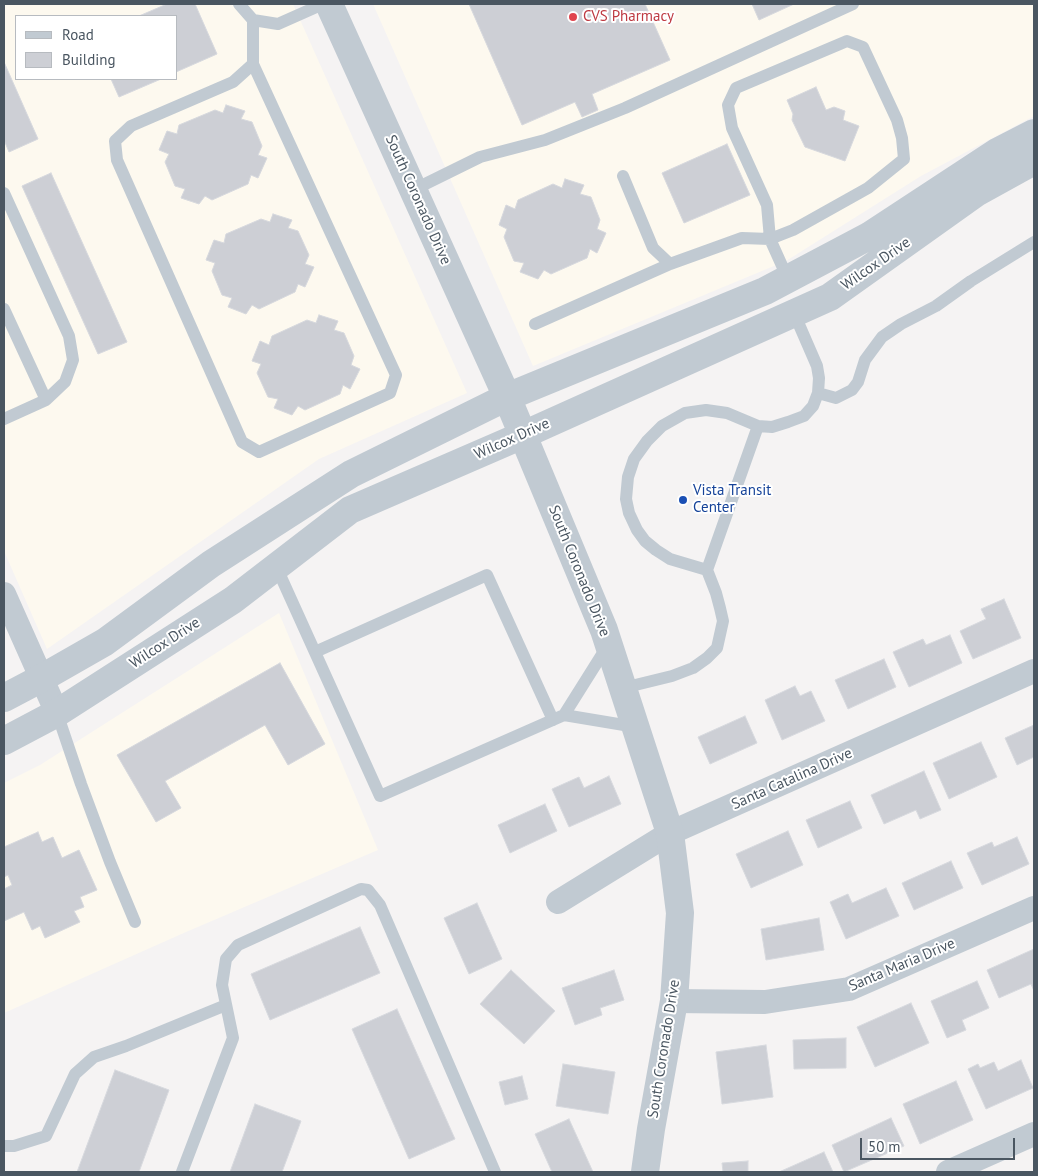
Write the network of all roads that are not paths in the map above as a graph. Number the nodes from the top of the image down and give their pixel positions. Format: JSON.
{"nodes":[{"id":1,"x":238,"y":4,"type":"edge"},
{"id":2,"x":323,"y":4,"type":"edge"},
{"id":3,"x":329,"y":4,"type":"edge"},
{"id":4,"x":854,"y":4,"type":"edge"},
{"id":5,"x":253,"y":20,"type":"junction"},
{"id":6,"x":253,"y":64,"type":"junction"},
{"id":7,"x":1034,"y":133,"type":"edge"},
{"id":8,"x":1034,"y":162,"type":"edge"},
{"id":9,"x":622,"y":176,"type":"dead end"},
{"id":10,"x":413,"y":190,"type":"junction"},
{"id":11,"x":4,"y":194,"type":"edge"},
{"id":12,"x":770,"y":239,"type":"junction"},
{"id":13,"x":1034,"y":242,"type":"edge"},
{"id":14,"x":670,"y":264,"type":"junction"},
{"id":15,"x":788,"y":279,"type":"junction"},
{"id":16,"x":4,"y":308,"type":"edge"},
{"id":17,"x":794,"y":313,"type":"junction"},
{"id":18,"x":536,"y":324,"type":"dead end"},
{"id":19,"x":818,"y":393,"type":"junction"},
{"id":20,"x":507,"y":397,"type":"junction"},
{"id":21,"x":46,"y":400,"type":"junction"},
{"id":22,"x":4,"y":419,"type":"edge"},
{"id":23,"x":758,"y":426,"type":"junction"},
{"id":24,"x":523,"y":435,"type":"junction"},
{"id":25,"x":276,"y":566,"type":"junction"},
{"id":26,"x":707,"y":570,"type":"junction"},
{"id":27,"x":4,"y":594,"type":"edge"},
{"id":28,"x":608,"y":644,"type":"junction"},
{"id":29,"x":315,"y":652,"type":"junction"},
{"id":30,"x":1034,"y":671,"type":"edge"},
{"id":31,"x":42,"y":678,"type":"junction"},
{"id":32,"x":622,"y":688,"type":"junction"},
{"id":33,"x":4,"y":698,"type":"edge"},
{"id":34,"x":57,"y":713,"type":"junction"},
{"id":35,"x":558,"y":718,"type":"junction"},
{"id":36,"x":636,"y":727,"type":"junction"},
{"id":37,"x":4,"y":741,"type":"edge"},
{"id":38,"x":670,"y":833,"type":"junction"},
{"id":39,"x":558,"y":902,"type":"dead end"},
{"id":40,"x":1034,"y":908,"type":"edge"},
{"id":41,"x":135,"y":922,"type":"dead end"},
{"id":42,"x":674,"y":1001,"type":"junction"},
{"id":43,"x":226,"y":1005,"type":"junction"},
{"id":44,"x":1034,"y":1134,"type":"edge"},
{"id":45,"x":4,"y":1146,"type":"edge"},
{"id":46,"x":182,"y":1172,"type":"edge"},
{"id":47,"x":495,"y":1172,"type":"edge"},
{"id":48,"x":644,"y":1172,"type":"edge"},
{"id":49,"x":948,"y":1172,"type":"edge"}],
"edges":[{"from":1,"to":5,"type":"lane"},
{"from":2,"to":5,"type":"lane"},
{"from":3,"to":10,"type":"street","name":"South Coronado Drive"},
{"from":4,"to":10,"type":"lane"},
{"from":5,"to":6,"type":"lane"},
{"from":6,"to":6,"type":"lane"},
{"from":7,"to":15,"type":"street","name":"Wilcox Drive"},
{"from":8,"to":17,"type":"street","name":"Wilcox Drive"},
{"from":9,"to":14,"type":"lane"},
{"from":10,"to":20,"type":"street","name":"South Coronado Drive"},
{"from":11,"to":21,"type":"lane"},
{"from":12,"to":12,"type":"lane"},
{"from":12,"to":14,"type":"lane"},
{"from":12,"to":15,"type":"lane"},
{"from":13,"to":19,"type":"lane"},
{"from":14,"to":18,"type":"lane"},
{"from":15,"to":20,"type":"street","name":"Wilcox Drive"},
{"from":16,"to":21,"type":"lane"},
{"from":17,"to":19,"type":"lane"},
{"from":17,"to":24,"type":"street","name":"Wilcox Drive"},
{"from":19,"to":23,"type":"lane"},
{"from":20,"to":24,"type":"street","name":"South Coronado Drive"},
{"from":20,"to":31,"type":"street","name":"Wilcox Drive"},
{"from":21,"to":22,"type":"lane"},
{"from":23,"to":26,"type":"lane"},
{"from":23,"to":26,"type":"lane"},
{"from":24,"to":25,"type":"street","name":"Wilcox Drive"},
{"from":24,"to":28,"type":"street","name":"South Coronado Drive"},
{"from":25,"to":29,"type":"lane"},
{"from":25,"to":34,"type":"street","name":"Wilcox Drive"},
{"from":26,"to":32,"type":"lane"},
{"from":27,"to":31,"type":"street"},
{"from":28,"to":32,"type":"street","name":"South Coronado Drive"},
{"from":28,"to":35,"type":"lane"},
{"from":29,"to":35,"type":"lane"},
{"from":29,"to":35,"type":"lane"},
{"from":30,"to":38,"type":"street","name":"Santa Catalina Drive"},
{"from":31,"to":33,"type":"street","name":"Wilcox Drive"},
{"from":31,"to":34,"type":"street"},
{"from":32,"to":36,"type":"street","name":"South Coronado Drive"},
{"from":34,"to":37,"type":"street","name":"Wilcox Drive"},
{"from":34,"to":41,"type":"lane"},
{"from":35,"to":36,"type":"lane"},
{"from":36,"to":38,"type":"street","name":"South Coronado Drive"},
{"from":38,"to":39,"type":"street","name":"Santa Catalina Drive"},
{"from":38,"to":42,"type":"street","name":"South Coronado Drive"},
{"from":40,"to":42,"type":"street","name":"Santa Maria Drive"},
{"from":42,"to":48,"type":"street","name":"South Coronado Drive"},
{"from":43,"to":45,"type":"lane"},
{"from":43,"to":46,"type":"lane"},
{"from":43,"to":47,"type":"lane"},
{"from":44,"to":49,"type":"street"}]}
